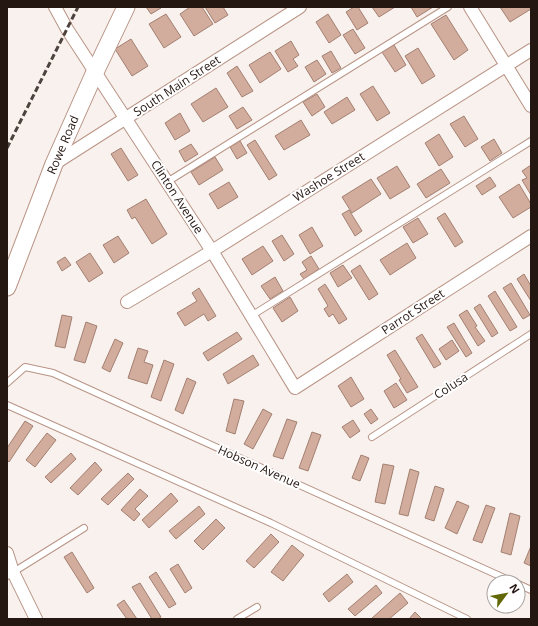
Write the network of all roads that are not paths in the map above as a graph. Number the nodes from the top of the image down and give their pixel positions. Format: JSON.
{"nodes":[{"id":1,"x":55,"y":7,"type":"edge"},
{"id":2,"x":126,"y":7,"type":"edge"},
{"id":3,"x":300,"y":7,"type":"edge"},
{"id":4,"x":448,"y":7,"type":"edge"},
{"id":5,"x":470,"y":7,"type":"edge"},
{"id":6,"x":531,"y":50,"type":"edge"},
{"id":7,"x":506,"y":65,"type":"junction"},
{"id":8,"x":95,"y":72,"type":"junction"},
{"id":9,"x":531,"y":106,"type":"edge"},
{"id":10,"x":126,"y":118,"type":"junction"},
{"id":11,"x":531,"y":142,"type":"edge"},
{"id":12,"x":54,"y":164,"type":"junction"},
{"id":13,"x":167,"y":182,"type":"junction"},
{"id":14,"x":531,"y":236,"type":"edge"},
{"id":15,"x":212,"y":251,"type":"junction"},
{"id":16,"x":7,"y":287,"type":"edge"},
{"id":17,"x":127,"y":302,"type":"dead end"},
{"id":18,"x":251,"y":316,"type":"junction"},
{"id":19,"x":531,"y":334,"type":"edge"},
{"id":20,"x":7,"y":384,"type":"edge"},
{"id":21,"x":295,"y":388,"type":"joint"},
{"id":22,"x":7,"y":405,"type":"edge"},
{"id":23,"x":372,"y":437,"type":"dead end"},
{"id":24,"x":84,"y":528,"type":"dead end"},
{"id":25,"x":7,"y":553,"type":"edge"},
{"id":26,"x":10,"y":574,"type":"edge"},
{"id":27,"x":495,"y":574,"type":"edge"},
{"id":28,"x":257,"y":607,"type":"dead end"},
{"id":29,"x":36,"y":619,"type":"edge"},
{"id":30,"x":237,"y":619,"type":"edge"},
{"id":31,"x":467,"y":619,"type":"edge"}],
"edges":[{"from":1,"to":8,"type":"street","name":"Clinton Avenue"},
{"from":2,"to":8,"type":"main road","name":"Rowe Road"},
{"from":3,"to":10,"type":"street","name":"South Main Street"},
{"from":4,"to":13,"type":"lane"},
{"from":5,"to":7,"type":"street"},
{"from":6,"to":7,"type":"street","name":"Washoe Street"},
{"from":7,"to":9,"type":"street"},
{"from":7,"to":15,"type":"street","name":"Washoe Street"},
{"from":8,"to":10,"type":"street","name":"Clinton Avenue"},
{"from":8,"to":12,"type":"main road","name":"Rowe Road"},
{"from":10,"to":12,"type":"street","name":"South Main Street"},
{"from":10,"to":13,"type":"street","name":"Clinton Avenue"},
{"from":11,"to":18,"type":"lane"},
{"from":12,"to":16,"type":"main road","name":"Rowe Road"},
{"from":13,"to":15,"type":"street","name":"Clinton Avenue"},
{"from":14,"to":21,"type":"street","name":"Parrot Street"},
{"from":15,"to":17,"type":"street","name":"Washoe Street"},
{"from":15,"to":18,"type":"street","name":"Clinton Avenue"},
{"from":18,"to":21,"type":"street","name":"Clinton Avenue"},
{"from":19,"to":23,"type":"lane","name":"Colusa"},
{"from":20,"to":27,"type":"lane","name":"Hobson Avenue"},
{"from":22,"to":31,"type":"lane"},
{"from":24,"to":26,"type":"lane"},
{"from":25,"to":26,"type":"street"},
{"from":26,"to":29,"type":"street"},
{"from":28,"to":30,"type":"lane"}]}
